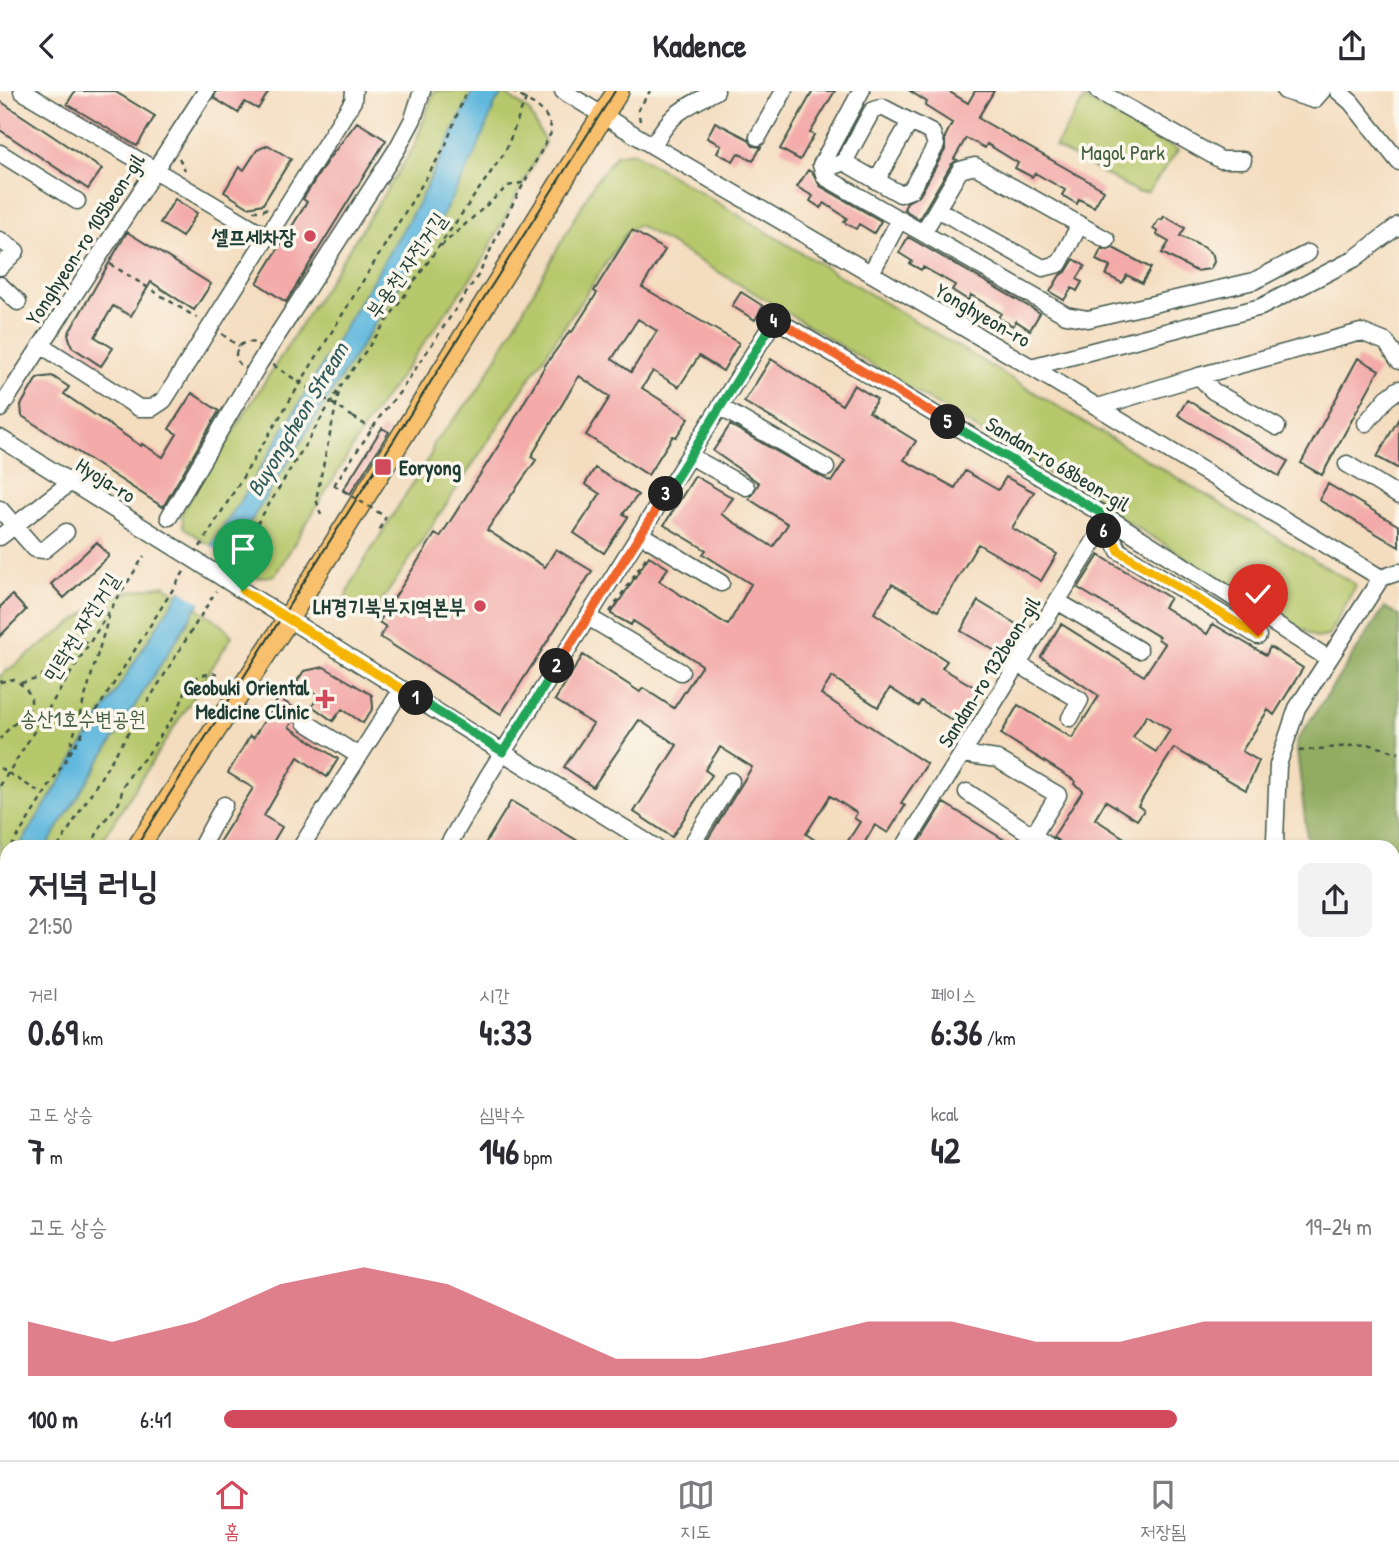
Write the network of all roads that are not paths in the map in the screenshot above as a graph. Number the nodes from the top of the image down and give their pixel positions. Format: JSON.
{"nodes":[{"id":1,"x":22,"y":91,"type":"edge"},
{"id":2,"x":206,"y":91,"type":"edge"},
{"id":3,"x":354,"y":91,"type":"edge"},
{"id":4,"x":422,"y":91,"type":"edge"},
{"id":5,"x":563,"y":91,"type":"edge"},
{"id":6,"x":618,"y":91,"type":"edge"},
{"id":7,"x":716,"y":91,"type":"edge"},
{"id":8,"x":784,"y":91,"type":"edge"},
{"id":9,"x":861,"y":91,"type":"edge"},
{"id":10,"x":1098,"y":91,"type":"edge"},
{"id":11,"x":1285,"y":91,"type":"edge"},
{"id":12,"x":1322,"y":91,"type":"edge"},
{"id":13,"x":1338,"y":91,"type":"edge"},
{"id":14,"x":604,"y":114,"type":"junction"},
{"id":15,"x":910,"y":122,"type":"junction"},
{"id":16,"x":758,"y":137,"type":"dead end"},
{"id":17,"x":653,"y":146,"type":"junction"},
{"id":18,"x":0,"y":153,"type":"edge"},
{"id":19,"x":1243,"y":160,"type":"dead end"},
{"id":20,"x":844,"y":162,"type":"junction"},
{"id":21,"x":1399,"y":162,"type":"edge"},
{"id":22,"x":154,"y":170,"type":"junction"},
{"id":23,"x":823,"y":170,"type":"junction"},
{"id":24,"x":876,"y":181,"type":"junction"},
{"id":25,"x":77,"y":201,"type":"dead end"},
{"id":26,"x":937,"y":209,"type":"junction"},
{"id":27,"x":900,"y":219,"type":"junction"},
{"id":28,"x":1399,"y":225,"type":"edge"},
{"id":29,"x":1079,"y":226,"type":"junction"},
{"id":30,"x":923,"y":233,"type":"junction"},
{"id":31,"x":266,"y":236,"type":"junction"},
{"id":32,"x":0,"y":240,"type":"edge"},
{"id":33,"x":1107,"y":240,"type":"dead end"},
{"id":34,"x":1308,"y":253,"type":"dead end"},
{"id":35,"x":0,"y":267,"type":"edge"},
{"id":36,"x":870,"y":273,"type":"junction"},
{"id":37,"x":0,"y":285,"type":"edge"},
{"id":38,"x":1209,"y":293,"type":"junction"},
{"id":39,"x":18,"y":302,"type":"dead end"},
{"id":40,"x":1215,"y":319,"type":"junction"},
{"id":41,"x":41,"y":345,"type":"junction"},
{"id":42,"x":1399,"y":361,"type":"edge"},
{"id":43,"x":1031,"y":367,"type":"junction"},
{"id":44,"x":1199,"y":376,"type":"junction"},
{"id":45,"x":1399,"y":389,"type":"edge"},
{"id":46,"x":720,"y":407,"type":"junction"},
{"id":47,"x":1098,"y":407,"type":"junction"},
{"id":48,"x":0,"y":409,"type":"edge"},
{"id":49,"x":1366,"y":423,"type":"dead end"},
{"id":50,"x":1277,"y":427,"type":"dead end"},
{"id":51,"x":0,"y":437,"type":"edge"},
{"id":52,"x":690,"y":456,"type":"junction"},
{"id":53,"x":1347,"y":464,"type":"dead end"},
{"id":54,"x":826,"y":468,"type":"dead end"},
{"id":55,"x":71,"y":482,"type":"junction"},
{"id":56,"x":746,"y":487,"type":"dead end"},
{"id":57,"x":1399,"y":496,"type":"edge"},
{"id":58,"x":0,"y":509,"type":"edge"},
{"id":59,"x":169,"y":517,"type":"dead end"},
{"id":60,"x":1106,"y":524,"type":"junction"},
{"id":61,"x":15,"y":526,"type":"junction"},
{"id":62,"x":66,"y":533,"type":"dead end"},
{"id":63,"x":640,"y":534,"type":"junction"},
{"id":64,"x":0,"y":537,"type":"edge"},
{"id":65,"x":1399,"y":572,"type":"edge"},
{"id":66,"x":1381,"y":578,"type":"junction"},
{"id":67,"x":721,"y":583,"type":"dead end"},
{"id":68,"x":1058,"y":601,"type":"junction"},
{"id":69,"x":588,"y":617,"type":"junction"},
{"id":70,"x":288,"y":619,"type":"junction"},
{"id":71,"x":1258,"y":636,"type":"dead end"},
{"id":72,"x":1139,"y":650,"type":"dead end"},
{"id":73,"x":1329,"y":659,"type":"junction"},
{"id":74,"x":1018,"y":664,"type":"junction"},
{"id":75,"x":681,"y":672,"type":"dead end"},
{"id":76,"x":402,"y":689,"type":"junction"},
{"id":77,"x":1070,"y":718,"type":"dead end"},
{"id":78,"x":305,"y":722,"type":"dead end"},
{"id":79,"x":503,"y":752,"type":"junction"},
{"id":80,"x":962,"y":754,"type":"junction"},
{"id":81,"x":359,"y":756,"type":"junction"},
{"id":82,"x":731,"y":781,"type":"dead end"},
{"id":83,"x":967,"y":792,"type":"dead end"},
{"id":84,"x":224,"y":805,"type":"dead end"},
{"id":85,"x":1033,"y":836,"type":"junction"},
{"id":86,"x":143,"y":840,"type":"edge"},
{"id":87,"x":205,"y":840,"type":"edge"},
{"id":88,"x":306,"y":840,"type":"edge"},
{"id":89,"x":451,"y":840,"type":"edge"},
{"id":90,"x":644,"y":840,"type":"edge"},
{"id":91,"x":694,"y":840,"type":"edge"},
{"id":92,"x":908,"y":840,"type":"edge"},
{"id":93,"x":1039,"y":840,"type":"edge"},
{"id":94,"x":1275,"y":840,"type":"edge"}],
"edges":[{"from":1,"to":22,"type":"street"},
{"from":2,"to":22,"type":"street","name":"Yonghyeon-ro 105beon-gil"},
{"from":3,"to":31,"type":"street"},
{"from":4,"to":59,"type":"street"},
{"from":5,"to":14,"type":"street","name":"Yonghyeon-ro"},
{"from":6,"to":14,"type":"main road"},
{"from":7,"to":17,"type":"street"},
{"from":8,"to":16,"type":"street"},
{"from":9,"to":23,"type":"street"},
{"from":10,"to":19,"type":"street"},
{"from":11,"to":12,"type":"street"},
{"from":13,"to":21,"type":"street"},
{"from":14,"to":17,"type":"street","name":"Yonghyeon-ro"},
{"from":14,"to":70,"type":"main road"},
{"from":15,"to":20,"type":"street"},
{"from":15,"to":24,"type":"street"},
{"from":15,"to":24,"type":"street"},
{"from":17,"to":36,"type":"street","name":"Yonghyeon-ro"},
{"from":18,"to":25,"type":"street"},
{"from":20,"to":23,"type":"street"},
{"from":20,"to":24,"type":"street"},
{"from":22,"to":31,"type":"street"},
{"from":22,"to":41,"type":"street","name":"Yonghyeon-ro 105beon-gil"},
{"from":23,"to":27,"type":"street"},
{"from":26,"to":29,"type":"street"},
{"from":26,"to":29,"type":"street"},
{"from":26,"to":30,"type":"street"},
{"from":27,"to":30,"type":"street"},
{"from":27,"to":36,"type":"street"},
{"from":28,"to":40,"type":"street"},
{"from":29,"to":33,"type":"street"},
{"from":30,"to":38,"type":"street"},
{"from":31,"to":41,"type":"street"},
{"from":32,"to":35,"type":"street"},
{"from":34,"to":38,"type":"street"},
{"from":36,"to":43,"type":"street","name":"Yonghyeon-ro"},
{"from":37,"to":39,"type":"street"},
{"from":38,"to":40,"type":"street"},
{"from":40,"to":43,"type":"street"},
{"from":41,"to":48,"type":"street","name":"Yonghyeon-ro 105beon-gil"},
{"from":42,"to":44,"type":"street"},
{"from":43,"to":47,"type":"street","name":"Yonghyeon-ro"},
{"from":44,"to":47,"type":"street"},
{"from":44,"to":50,"type":"street"},
{"from":45,"to":49,"type":"street"},
{"from":46,"to":52,"type":"street","name":"Sandan-ro 68beon-gil"},
{"from":46,"to":54,"type":"street"},
{"from":46,"to":60,"type":"street","name":"Sandan-ro 68beon-gil"},
{"from":47,"to":66,"type":"street","name":"Yonghyeon-ro"},
{"from":51,"to":55,"type":"street","name":"Hyoja-ro"},
{"from":52,"to":56,"type":"street"},
{"from":52,"to":63,"type":"street","name":"Sandan-ro 68beon-gil"},
{"from":53,"to":57,"type":"street"},
{"from":55,"to":61,"type":"street"},
{"from":55,"to":70,"type":"street","name":"Hyoja-ro","bridge":true},
{"from":58,"to":61,"type":"street"},
{"from":60,"to":68,"type":"street","name":"Sandan-ro 132beon-gil"},
{"from":60,"to":71,"type":"street"},
{"from":60,"to":73,"type":"street","name":"Sandan-ro 68beon-gil"},
{"from":61,"to":62,"type":"street"},
{"from":61,"to":64,"type":"street"},
{"from":63,"to":67,"type":"street"},
{"from":63,"to":69,"type":"street","name":"Sandan-ro 68beon-gil"},
{"from":65,"to":66,"type":"street"},
{"from":66,"to":73,"type":"street"},
{"from":68,"to":72,"type":"street"},
{"from":68,"to":74,"type":"street","name":"Sandan-ro 132beon-gil"},
{"from":69,"to":75,"type":"street"},
{"from":69,"to":79,"type":"street","name":"Sandan-ro 68beon-gil"},
{"from":70,"to":76,"type":"street"},
{"from":70,"to":86,"type":"main road"},
{"from":73,"to":94,"type":"street"},
{"from":74,"to":77,"type":"street"},
{"from":74,"to":80,"type":"street","name":"Sandan-ro 132beon-gil"},
{"from":76,"to":79,"type":"street"},
{"from":76,"to":81,"type":"street"},
{"from":78,"to":81,"type":"street"},
{"from":79,"to":89,"type":"street","name":"Sandan-ro 68beon-gil"},
{"from":79,"to":90,"type":"street"},
{"from":80,"to":85,"type":"street"},
{"from":80,"to":92,"type":"street","name":"Sandan-ro 132beon-gil"},
{"from":81,"to":88,"type":"street"},
{"from":82,"to":91,"type":"street"},
{"from":83,"to":85,"type":"street"},
{"from":84,"to":87,"type":"street"},
{"from":85,"to":93,"type":"street"}]}
